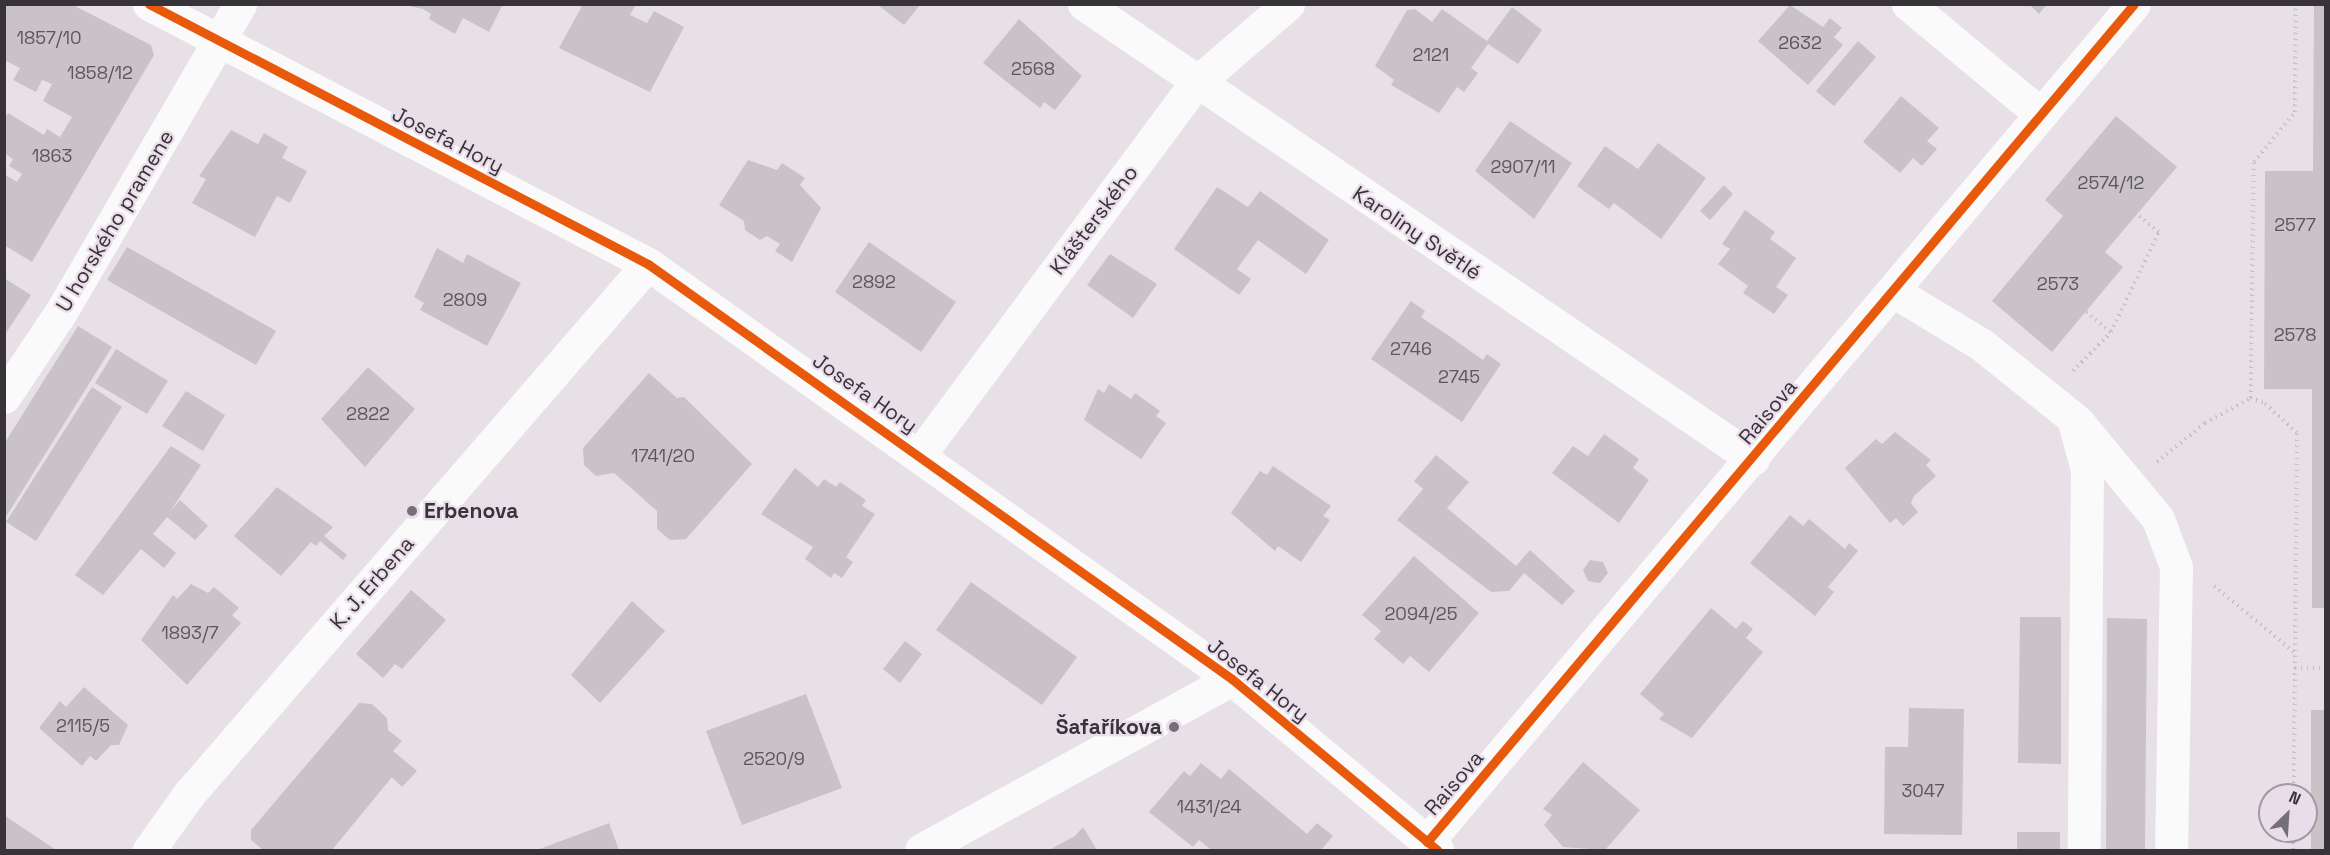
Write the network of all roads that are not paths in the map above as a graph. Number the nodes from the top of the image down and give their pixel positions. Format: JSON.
{"nodes":[{"id":1,"x":149,"y":4,"type":"edge"},
{"id":2,"x":240,"y":4,"type":"edge"},
{"id":3,"x":1084,"y":4,"type":"edge"},
{"id":4,"x":1288,"y":4,"type":"edge"},
{"id":5,"x":1908,"y":4,"type":"edge"},
{"id":6,"x":2134,"y":4,"type":"edge"},
{"id":7,"x":221,"y":44,"type":"junction"},
{"id":8,"x":1195,"y":84,"type":"junction"},
{"id":9,"x":2038,"y":112,"type":"junction"},
{"id":10,"x":648,"y":264,"type":"junction"},
{"id":11,"x":1893,"y":291,"type":"junction"},
{"id":12,"x":4,"y":397,"type":"edge"},
{"id":13,"x":2073,"y":417,"type":"junction"},
{"id":14,"x":920,"y":454,"type":"junction"},
{"id":15,"x":1753,"y":459,"type":"junction"},
{"id":16,"x":1232,"y":679,"type":"junction"},
{"id":17,"x":1432,"y":846,"type":"edge"},
{"id":18,"x":149,"y":850,"type":"edge"},
{"id":19,"x":921,"y":850,"type":"edge"},
{"id":20,"x":2084,"y":850,"type":"edge"},
{"id":21,"x":2171,"y":850,"type":"edge"}],
"edges":[{"from":1,"to":7,"type":"street","name":"Josefa Hory"},
{"from":2,"to":7,"type":"street","name":"U horského pramene"},
{"from":3,"to":8,"type":"street","name":"Karoliny Světlé"},
{"from":4,"to":8,"type":"street","name":"Klášterského"},
{"from":5,"to":9,"type":"street"},
{"from":6,"to":9,"type":"street","name":"Raisova"},
{"from":7,"to":10,"type":"street","name":"Josefa Hory"},
{"from":7,"to":12,"type":"street","name":"U horského pramene"},
{"from":8,"to":14,"type":"street","name":"Klášterského"},
{"from":8,"to":15,"type":"street","name":"Karoliny Světlé"},
{"from":9,"to":11,"type":"street","name":"Raisova"},
{"from":10,"to":14,"type":"street","name":"Josefa Hory"},
{"from":10,"to":18,"type":"street","name":"K. J. Erbena"},
{"from":11,"to":13,"type":"street"},
{"from":11,"to":15,"type":"street","name":"Raisova"},
{"from":13,"to":20,"type":"street"},
{"from":13,"to":21,"type":"street"},
{"from":14,"to":16,"type":"street","name":"Josefa Hory"},
{"from":15,"to":17,"type":"street","name":"Raisova"},
{"from":16,"to":17,"type":"street","name":"Josefa Hory"},
{"from":16,"to":19,"type":"street"}]}
